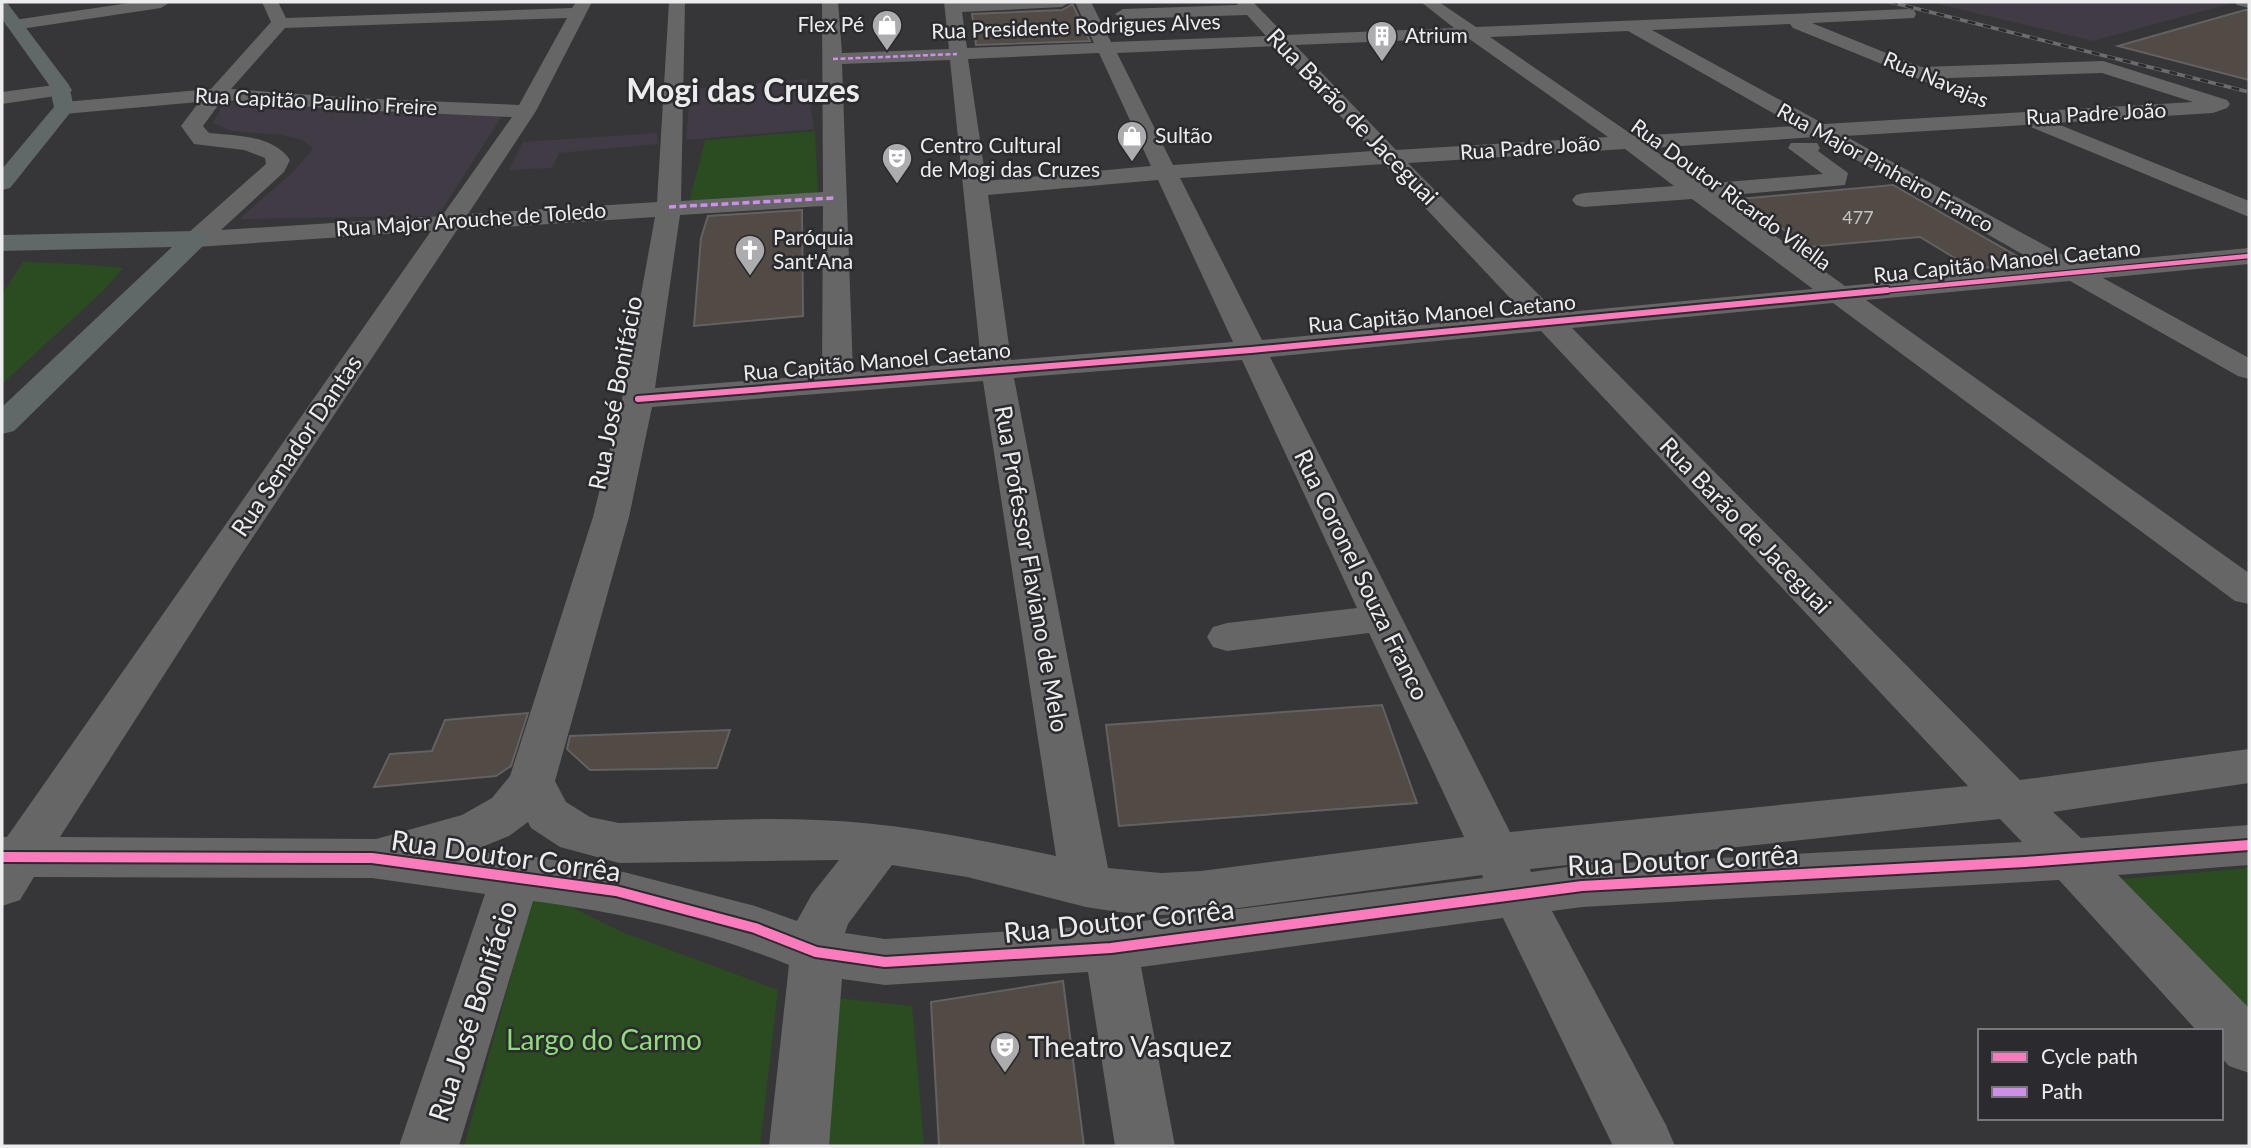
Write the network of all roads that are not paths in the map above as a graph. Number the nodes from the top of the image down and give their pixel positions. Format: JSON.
{"nodes":[{"id":1,"x":270,"y":2,"type":"edge"},
{"id":2,"x":677,"y":2,"type":"edge"},
{"id":3,"x":830,"y":2,"type":"edge"},
{"id":4,"x":1062,"y":2,"type":"edge"},
{"id":5,"x":1083,"y":2,"type":"edge"},
{"id":6,"x":1429,"y":2,"type":"edge"},
{"id":7,"x":1738,"y":2,"type":"edge"},
{"id":8,"x":2243,"y":2,"type":"edge"},
{"id":9,"x":161,"y":3,"type":"edge"},
{"id":10,"x":2249,"y":3,"type":"edge"},
{"id":11,"x":952,"y":4,"type":"edge"},
{"id":12,"x":1248,"y":6,"type":"edge"},
{"id":13,"x":582,"y":7,"type":"edge"},
{"id":14,"x":1123,"y":14,"type":"dead end"},
{"id":15,"x":1908,"y":14,"type":"dead end"},
{"id":16,"x":6,"y":17,"type":"edge"},
{"id":17,"x":1787,"y":19,"type":"junction"},
{"id":18,"x":280,"y":23,"type":"junction"},
{"id":19,"x":1632,"y":26,"type":"junction"},
{"id":20,"x":1473,"y":33,"type":"junction"},
{"id":21,"x":1280,"y":42,"type":"junction"},
{"id":22,"x":1107,"y":48,"type":"junction"},
{"id":23,"x":957,"y":54,"type":"junction"},
{"id":24,"x":833,"y":59,"type":"junction"},
{"id":25,"x":1919,"y":73,"type":"junction"},
{"id":26,"x":229,"y":90,"type":"junction"},
{"id":27,"x":1966,"y":93,"type":"dead end"},
{"id":28,"x":2,"y":98,"type":"edge"},
{"id":29,"x":64,"y":100,"type":"junction"},
{"id":30,"x":1990,"y":103,"type":"dead end"},
{"id":31,"x":526,"y":111,"type":"junction"},
{"id":32,"x":2025,"y":117,"type":"junction"},
{"id":33,"x":1819,"y":131,"type":"junction"},
{"id":34,"x":1629,"y":142,"type":"junction"},
{"id":35,"x":1844,"y":146,"type":"junction"},
{"id":36,"x":1799,"y":148,"type":"junction"},
{"id":37,"x":1390,"y":157,"type":"junction"},
{"id":38,"x":1168,"y":172,"type":"junction"},
{"id":39,"x":2,"y":183,"type":"edge"},
{"id":40,"x":1742,"y":188,"type":"junction"},
{"id":41,"x":2249,"y":188,"type":"edge"},
{"id":42,"x":973,"y":189,"type":"junction"},
{"id":43,"x":1698,"y":193,"type":"junction"},
{"id":44,"x":2208,"y":193,"type":"junction"},
{"id":45,"x":834,"y":198,"type":"junction"},
{"id":46,"x":1584,"y":200,"type":"dead end"},
{"id":47,"x":668,"y":207,"type":"junction"},
{"id":48,"x":2249,"y":210,"type":"edge"},
{"id":49,"x":449,"y":221,"type":"junction"},
{"id":50,"x":196,"y":239,"type":"junction"},
{"id":51,"x":108,"y":240,"type":"junction"},
{"id":52,"x":2,"y":243,"type":"edge"},
{"id":53,"x":2249,"y":256,"type":"edge"},
{"id":54,"x":162,"y":271,"type":"junction"},
{"id":55,"x":2073,"y":274,"type":"junction"},
{"id":56,"x":1841,"y":296,"type":"junction"},
{"id":57,"x":1548,"y":321,"type":"junction"},
{"id":58,"x":1251,"y":349,"type":"junction"},
{"id":59,"x":997,"y":369,"type":"junction"},
{"id":60,"x":2249,"y":370,"type":"edge"},
{"id":61,"x":838,"y":383,"type":"junction"},
{"id":62,"x":638,"y":399,"type":"junction"},
{"id":63,"x":2,"y":424,"type":"edge"},
{"id":64,"x":2249,"y":592,"type":"edge"},
{"id":65,"x":1382,"y":618,"type":"junction"},
{"id":66,"x":1227,"y":637,"type":"dead end"},
{"id":67,"x":2249,"y":766,"type":"edge"},
{"id":68,"x":532,"y":781,"type":"junction"},
{"id":69,"x":2010,"y":800,"type":"junction"},
{"id":70,"x":880,"y":844,"type":"junction"},
{"id":71,"x":2249,"y":845,"type":"edge"},
{"id":72,"x":2069,"y":857,"type":"junction"},
{"id":73,"x":372,"y":858,"type":"junction"},
{"id":74,"x":8,"y":867,"type":"edge"},
{"id":75,"x":1507,"y":873,"type":"junction"},
{"id":76,"x":516,"y":875,"type":"junction"},
{"id":77,"x":1086,"y":886,"type":"junction"},
{"id":78,"x":1111,"y":948,"type":"junction"},
{"id":79,"x":816,"y":952,"type":"junction"},
{"id":80,"x":2249,"y":1047,"type":"edge"},
{"id":81,"x":429,"y":1146,"type":"edge"},
{"id":82,"x":799,"y":1146,"type":"edge"},
{"id":83,"x":1145,"y":1146,"type":"edge"},
{"id":84,"x":1645,"y":1146,"type":"edge"}],
"edges":[{"from":1,"to":18,"type":"street"},
{"from":2,"to":47,"type":"street","name":"Rua José Bonifácio"},
{"from":3,"to":24,"type":"street"},
{"from":4,"to":11,"type":"street"},
{"from":5,"to":22,"type":"street","name":"Rua Coronel Souza Franco"},
{"from":6,"to":20,"type":"street","name":"Rua Doutor Ricardo Vilella"},
{"from":7,"to":17,"type":"street","name":"Rua Navajas"},
{"from":8,"to":10,"type":"main road"},
{"from":9,"to":16,"type":"street"},
{"from":11,"to":23,"type":"street","name":"Rua Professor Flaviano de Melo"},
{"from":12,"to":14,"type":"street"},
{"from":12,"to":21,"type":"street","name":"Rua Barão de Jaceguai"},
{"from":13,"to":18,"type":"street"},
{"from":13,"to":31,"type":"street","name":"Rua Senador Dantas"},
{"from":15,"to":17,"type":"street","name":"Rua Presidente Rodrigues Alves"},
{"from":16,"to":29,"type":"main road"},
{"from":17,"to":19,"type":"street","name":"Rua Presidente Rodrigues Alves"},
{"from":17,"to":25,"type":"street","name":"Rua Navajas"},
{"from":18,"to":26,"type":"street"},
{"from":19,"to":20,"type":"street","name":"Rua Presidente Rodrigues Alves"},
{"from":19,"to":33,"type":"street","name":"Rua Major Pinheiro Franco"},
{"from":20,"to":21,"type":"street","name":"Rua Presidente Rodrigues Alves"},
{"from":20,"to":34,"type":"street","name":"Rua Doutor Ricardo Vilella"},
{"from":21,"to":22,"type":"street","name":"Rua Presidente Rodrigues Alves"},
{"from":21,"to":37,"type":"street","name":"Rua Barão de Jaceguai"},
{"from":22,"to":23,"type":"street","name":"Rua Presidente Rodrigues Alves"},
{"from":22,"to":38,"type":"street","name":"Rua Coronel Souza Franco"},
{"from":23,"to":24,"type":"street","name":"Rua Presidente Rodrigues Alves"},
{"from":23,"to":42,"type":"street","name":"Rua Professor Flaviano de Melo"},
{"from":24,"to":45,"type":"street"},
{"from":25,"to":27,"type":"street","name":"Rua Navajas"},
{"from":25,"to":32,"type":"street","name":"Rua Padre João"},
{"from":26,"to":29,"type":"street","name":"Rua Capitão Paulino Freire"},
{"from":26,"to":31,"type":"street","name":"Rua Capitão Paulino Freire"},
{"from":26,"to":50,"type":"street"},
{"from":28,"to":29,"type":"street","name":"Rua Capitão Paulino Freire"},
{"from":29,"to":39,"type":"main road"},
{"from":30,"to":32,"type":"street","name":"Rua Navajas"},
{"from":31,"to":49,"type":"street","name":"Rua Senador Dantas"},
{"from":32,"to":33,"type":"street","name":"Rua Padre João"},
{"from":32,"to":44,"type":"street","name":"Rua Navajas"},
{"from":33,"to":34,"type":"street","name":"Rua Padre João"},
{"from":33,"to":35,"type":"street","name":"Rua Major Pinheiro Franco"},
{"from":34,"to":37,"type":"street","name":"Rua Padre João"},
{"from":34,"to":43,"type":"street","name":"Rua Doutor Ricardo Vilella"},
{"from":35,"to":36,"type":"street"},
{"from":35,"to":55,"type":"street","name":"Rua Major Pinheiro Franco"},
{"from":36,"to":40,"type":"street"},
{"from":36,"to":40,"type":"street"},
{"from":37,"to":38,"type":"street","name":"Rua Padre João"},
{"from":37,"to":57,"type":"street","name":"Rua Barão de Jaceguai"},
{"from":38,"to":42,"type":"street","name":"Rua Padre João"},
{"from":38,"to":58,"type":"street","name":"Rua Coronel Souza Franco"},
{"from":40,"to":43,"type":"street"},
{"from":41,"to":44,"type":"street"},
{"from":42,"to":59,"type":"street","name":"Rua Professor Flaviano de Melo"},
{"from":43,"to":46,"type":"street"},
{"from":43,"to":56,"type":"street","name":"Rua Doutor Ricardo Vilella"},
{"from":44,"to":48,"type":"street","name":"Rua Navajas"},
{"from":45,"to":47,"type":"street","name":"Rua Major Arouche de Toledo"},
{"from":45,"to":61,"type":"street"},
{"from":47,"to":49,"type":"street","name":"Rua Major Arouche de Toledo"},
{"from":47,"to":62,"type":"street","name":"Rua José Bonifácio"},
{"from":49,"to":50,"type":"street","name":"Rua Major Arouche de Toledo"},
{"from":49,"to":74,"type":"street","name":"Rua Senador Dantas"},
{"from":50,"to":51,"type":"main road","name":"Rua Major Arouche de Toledo"},
{"from":50,"to":54,"type":"main road"},
{"from":51,"to":52,"type":"main road","name":"Rua Major Arouche de Toledo"},
{"from":51,"to":54,"type":"main road","name":"Rua Major Arouche de Toledo"},
{"from":53,"to":55,"type":"street","name":"Rua Capitão Manoel Caetano"},
{"from":54,"to":63,"type":"main road"},
{"from":55,"to":56,"type":"street","name":"Rua Capitão Manoel Caetano"},
{"from":55,"to":60,"type":"street","name":"Rua Major Pinheiro Franco"},
{"from":56,"to":57,"type":"street","name":"Rua Capitão Manoel Caetano"},
{"from":56,"to":64,"type":"street","name":"Rua Doutor Ricardo Vilella"},
{"from":57,"to":58,"type":"street","name":"Rua Capitão Manoel Caetano"},
{"from":57,"to":69,"type":"street","name":"Rua Barão de Jaceguai"},
{"from":58,"to":59,"type":"street","name":"Rua Capitão Manoel Caetano"},
{"from":58,"to":65,"type":"street","name":"Rua Coronel Souza Franco"},
{"from":59,"to":61,"type":"street","name":"Rua Capitão Manoel Caetano"},
{"from":59,"to":77,"type":"street","name":"Rua Professor Flaviano de Melo"},
{"from":61,"to":62,"type":"street","name":"Rua Capitão Manoel Caetano"},
{"from":62,"to":68,"type":"street","name":"Rua José Bonifácio"},
{"from":65,"to":66,"type":"street"},
{"from":65,"to":75,"type":"street","name":"Rua Coronel Souza Franco"},
{"from":67,"to":69,"type":"street","name":"Rua Doutor Corrêa"},
{"from":68,"to":70,"type":"street","name":"Rua Doutor Corrêa"},
{"from":68,"to":73,"type":"street","name":"Rua Doutor Corrêa"},
{"from":69,"to":72,"type":"street","name":"Rua Barão de Jaceguai"},
{"from":69,"to":75,"type":"street","name":"Rua Doutor Corrêa"},
{"from":70,"to":77,"type":"street","name":"Rua Doutor Corrêa"},
{"from":70,"to":79,"type":"street"},
{"from":71,"to":72,"type":"street","name":"Rua Doutor Corrêa"},
{"from":72,"to":75,"type":"street","name":"Rua Doutor Corrêa"},
{"from":72,"to":80,"type":"street","name":"Rua Barão de Jaceguai"},
{"from":73,"to":74,"type":"street","name":"Rua Doutor Corrêa"},
{"from":73,"to":76,"type":"street","name":"Rua Doutor Corrêa"},
{"from":75,"to":77,"type":"street","name":"Rua Doutor Corrêa"},
{"from":75,"to":78,"type":"street","name":"Rua Doutor Corrêa"},
{"from":75,"to":84,"type":"street","name":"Rua Coronel Souza Franco"},
{"from":76,"to":79,"type":"street","name":"Rua Doutor Corrêa"},
{"from":76,"to":81,"type":"street","name":"Rua José Bonifácio"},
{"from":78,"to":79,"type":"street","name":"Rua Doutor Corrêa"},
{"from":78,"to":83,"type":"street"},
{"from":79,"to":82,"type":"street"}]}
